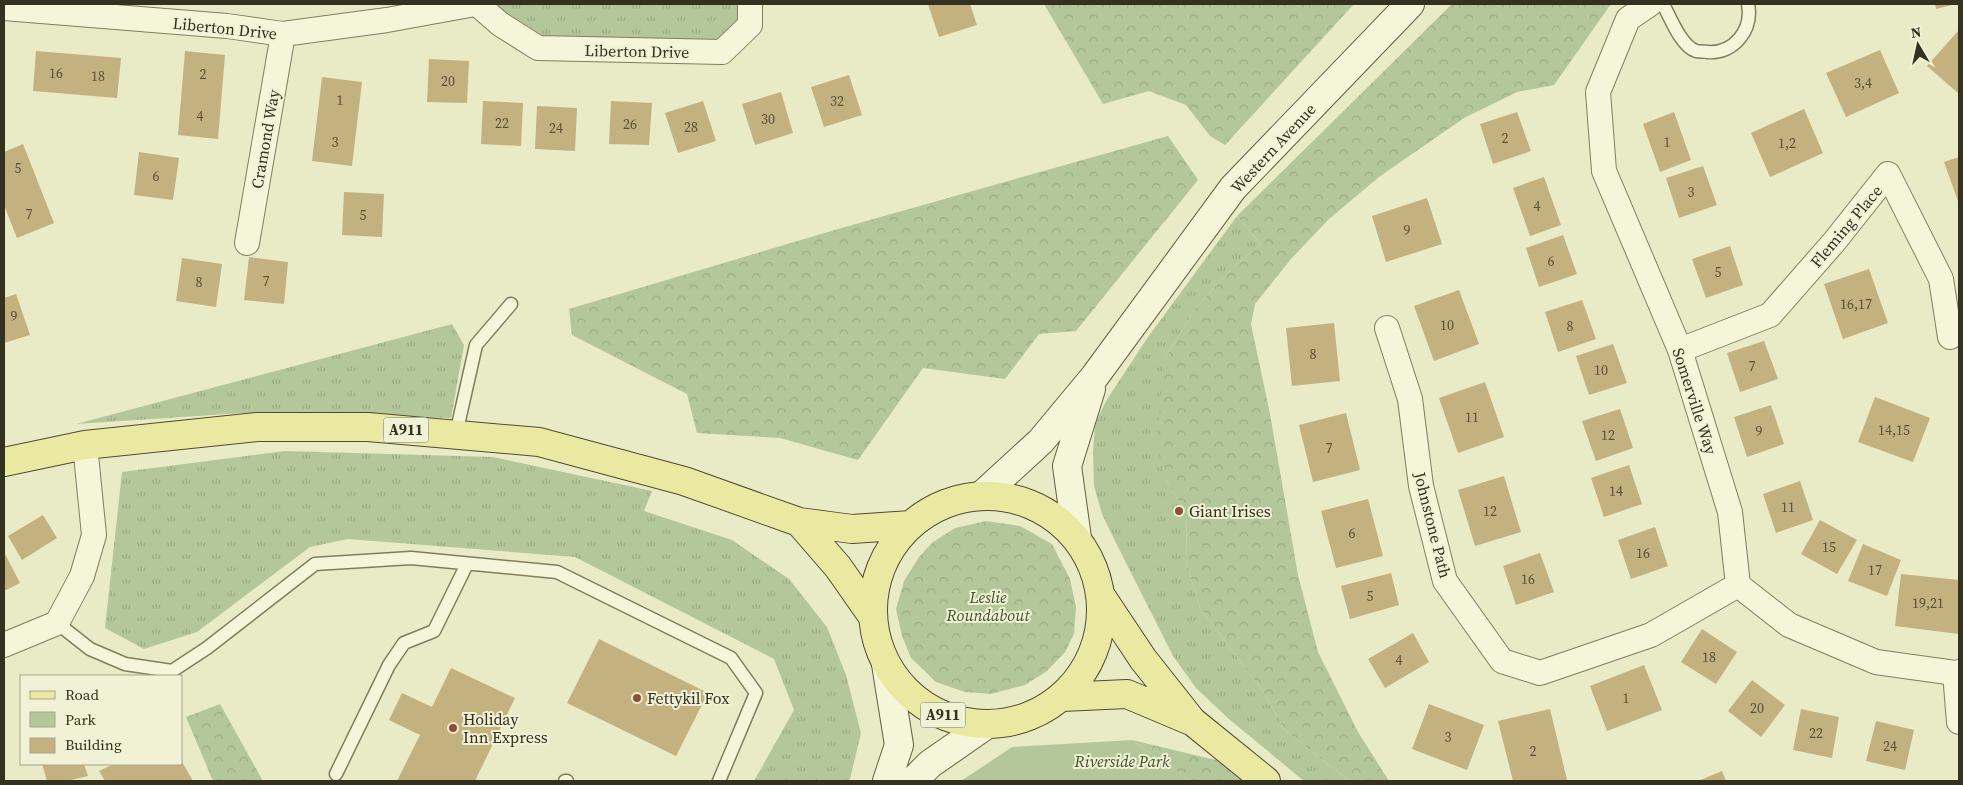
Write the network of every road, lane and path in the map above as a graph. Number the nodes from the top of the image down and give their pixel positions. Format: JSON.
{"nodes":[{"id":1,"x":476,"y":4,"type":"edge"},
{"id":2,"x":750,"y":4,"type":"edge"},
{"id":3,"x":1410,"y":4,"type":"edge"},
{"id":4,"x":1650,"y":4,"type":"edge"},
{"id":5,"x":1663,"y":4,"type":"edge"},
{"id":6,"x":1748,"y":4,"type":"edge"},
{"id":7,"x":4,"y":8,"type":"edge"},
{"id":8,"x":282,"y":34,"type":"junction"},
{"id":9,"x":247,"y":243,"type":"dead end"},
{"id":10,"x":511,"y":304,"type":"dead end"},
{"id":11,"x":1387,"y":328,"type":"dead end"},
{"id":12,"x":1950,"y":337,"type":"dead end"},
{"id":13,"x":1680,"y":350,"type":"junction"},
{"id":14,"x":1095,"y":376,"type":"junction"},
{"id":15,"x":456,"y":434,"type":"junction"},
{"id":16,"x":85,"y":445,"type":"junction"},
{"id":17,"x":4,"y":462,"type":"edge"},
{"id":18,"x":981,"y":496,"type":"junction"},
{"id":19,"x":799,"y":522,"type":"junction"},
{"id":20,"x":911,"y":525,"type":"junction"},
{"id":21,"x":1077,"y":538,"type":"junction"},
{"id":22,"x":467,"y":564,"type":"junction"},
{"id":23,"x":1738,"y":585,"type":"junction"},
{"id":24,"x":1101,"y":596,"type":"junction"},
{"id":25,"x":873,"y":617,"type":"junction"},
{"id":26,"x":57,"y":623,"type":"junction"},
{"id":27,"x":4,"y":645,"type":"edge"},
{"id":28,"x":886,"y":664,"type":"junction"},
{"id":29,"x":1957,"y":672,"type":"edge"},
{"id":30,"x":1062,"y":696,"type":"junction"},
{"id":31,"x":1192,"y":721,"type":"junction"},
{"id":32,"x":1959,"y":722,"type":"edge"},
{"id":33,"x":986,"y":725,"type":"junction"},
{"id":34,"x":336,"y":774,"type":"dead end"},
{"id":35,"x":719,"y":781,"type":"edge"},
{"id":36,"x":887,"y":781,"type":"edge"},
{"id":37,"x":914,"y":781,"type":"edge"},
{"id":38,"x":1266,"y":781,"type":"edge"}],
"edges":[{"from":1,"to":2,"type":"street","name":"Liberton Drive"},
{"from":1,"to":8,"type":"street","name":"Liberton Drive"},
{"from":3,"to":14,"type":"main road","name":"Western Avenue"},
{"from":4,"to":13,"type":"street","name":"Somerville Way"},
{"from":5,"to":6,"type":"lane"},
{"from":7,"to":8,"type":"street","name":"Liberton Drive"},
{"from":8,"to":9,"type":"street","name":"Cramond Way"},
{"from":10,"to":15,"type":"lane"},
{"from":11,"to":23,"type":"street","name":"Johnstone Path"},
{"from":12,"to":13,"type":"street","name":"Fleming Place"},
{"from":13,"to":23,"type":"street","name":"Somerville Way"},
{"from":14,"to":18,"type":"main road","name":"Western Avenue"},
{"from":14,"to":21,"type":"main road"},
{"from":15,"to":16,"type":"main road","number":"A911"},
{"from":15,"to":19,"type":"main road","number":"A911"},
{"from":16,"to":17,"type":"main road","number":"A911"},
{"from":16,"to":26,"type":"street"},
{"from":18,"to":20,"type":"main road","number":"A911"},
{"from":18,"to":21,"type":"main road","number":"A911"},
{"from":19,"to":20,"type":"main road","number":"A911"},
{"from":19,"to":25,"type":"main road","number":"A911"},
{"from":20,"to":25,"type":"main road","number":"A911"},
{"from":21,"to":24,"type":"main road","number":"A911"},
{"from":22,"to":26,"type":"lane"},
{"from":22,"to":34,"type":"lane"},
{"from":22,"to":35,"type":"lane"},
{"from":23,"to":29,"type":"street"},
{"from":24,"to":30,"type":"main road","number":"A911"},
{"from":24,"to":31,"type":"main road","number":"A911"},
{"from":25,"to":28,"type":"main road","number":"A911"},
{"from":26,"to":27,"type":"street"},
{"from":28,"to":33,"type":"main road","number":"A911"},
{"from":28,"to":36,"type":"main road"},
{"from":29,"to":32,"type":"street"},
{"from":30,"to":31,"type":"main road","number":"A911"},
{"from":30,"to":33,"type":"main road","number":"A911"},
{"from":31,"to":38,"type":"main road","number":"A911"},
{"from":33,"to":37,"type":"main road"}]}
